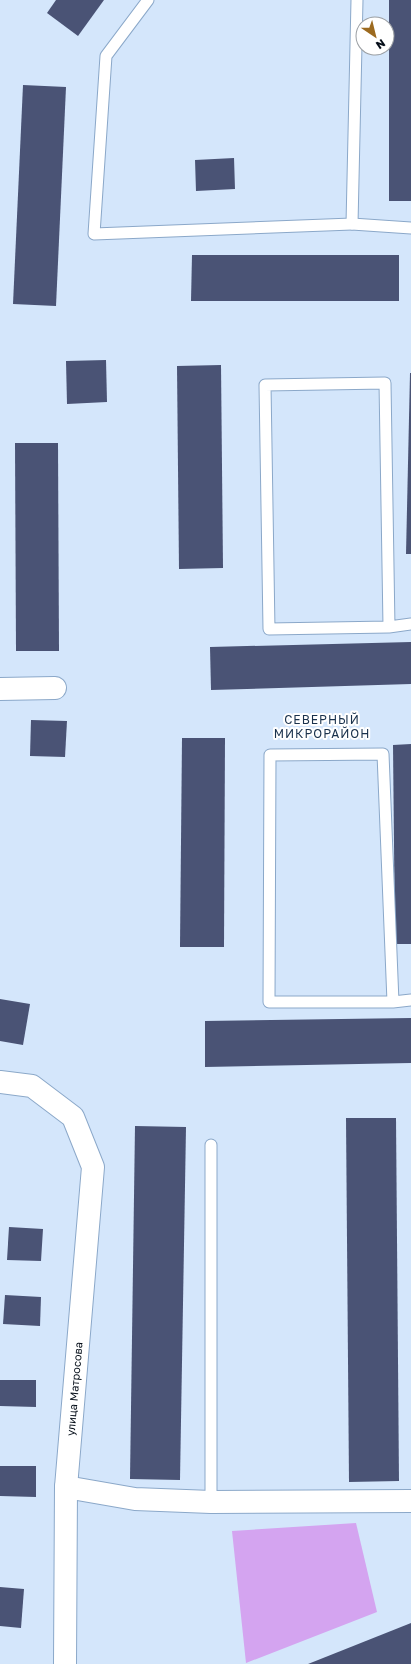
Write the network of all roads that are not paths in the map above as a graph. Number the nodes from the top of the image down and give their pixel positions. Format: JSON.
{"nodes":[{"id":1,"x":148,"y":0,"type":"edge"},
{"id":2,"x":357,"y":0,"type":"edge"},
{"id":3,"x":352,"y":224,"type":"junction"},
{"id":4,"x":411,"y":228,"type":"edge"},
{"id":5,"x":411,"y":624,"type":"edge"},
{"id":6,"x":389,"y":627,"type":"junction"},
{"id":7,"x":55,"y":688,"type":"dead end"},
{"id":8,"x":0,"y":689,"type":"edge"},
{"id":9,"x":411,"y":1000,"type":"edge"},
{"id":10,"x":393,"y":1002,"type":"junction"},
{"id":11,"x":0,"y":1082,"type":"edge"},
{"id":12,"x":211,"y":1145,"type":"dead end"},
{"id":13,"x":66,"y":1487,"type":"junction"},
{"id":14,"x":411,"y":1501,"type":"edge"},
{"id":15,"x":212,"y":1502,"type":"junction"},
{"id":16,"x":65,"y":1664,"type":"edge"}],
"edges":[{"from":1,"to":3,"type":"lane"},
{"from":2,"to":3,"type":"lane"},
{"from":3,"to":4,"type":"lane"},
{"from":5,"to":6,"type":"lane"},
{"from":6,"to":6,"type":"lane"},
{"from":7,"to":8,"type":"street"},
{"from":9,"to":10,"type":"lane"},
{"from":10,"to":10,"type":"lane"},
{"from":11,"to":13,"type":"street","name":"улица Матросова"},
{"from":12,"to":15,"type":"lane"},
{"from":13,"to":15,"type":"street"},
{"from":13,"to":16,"type":"street","name":"улица Матросова"},
{"from":14,"to":15,"type":"street"}]}
